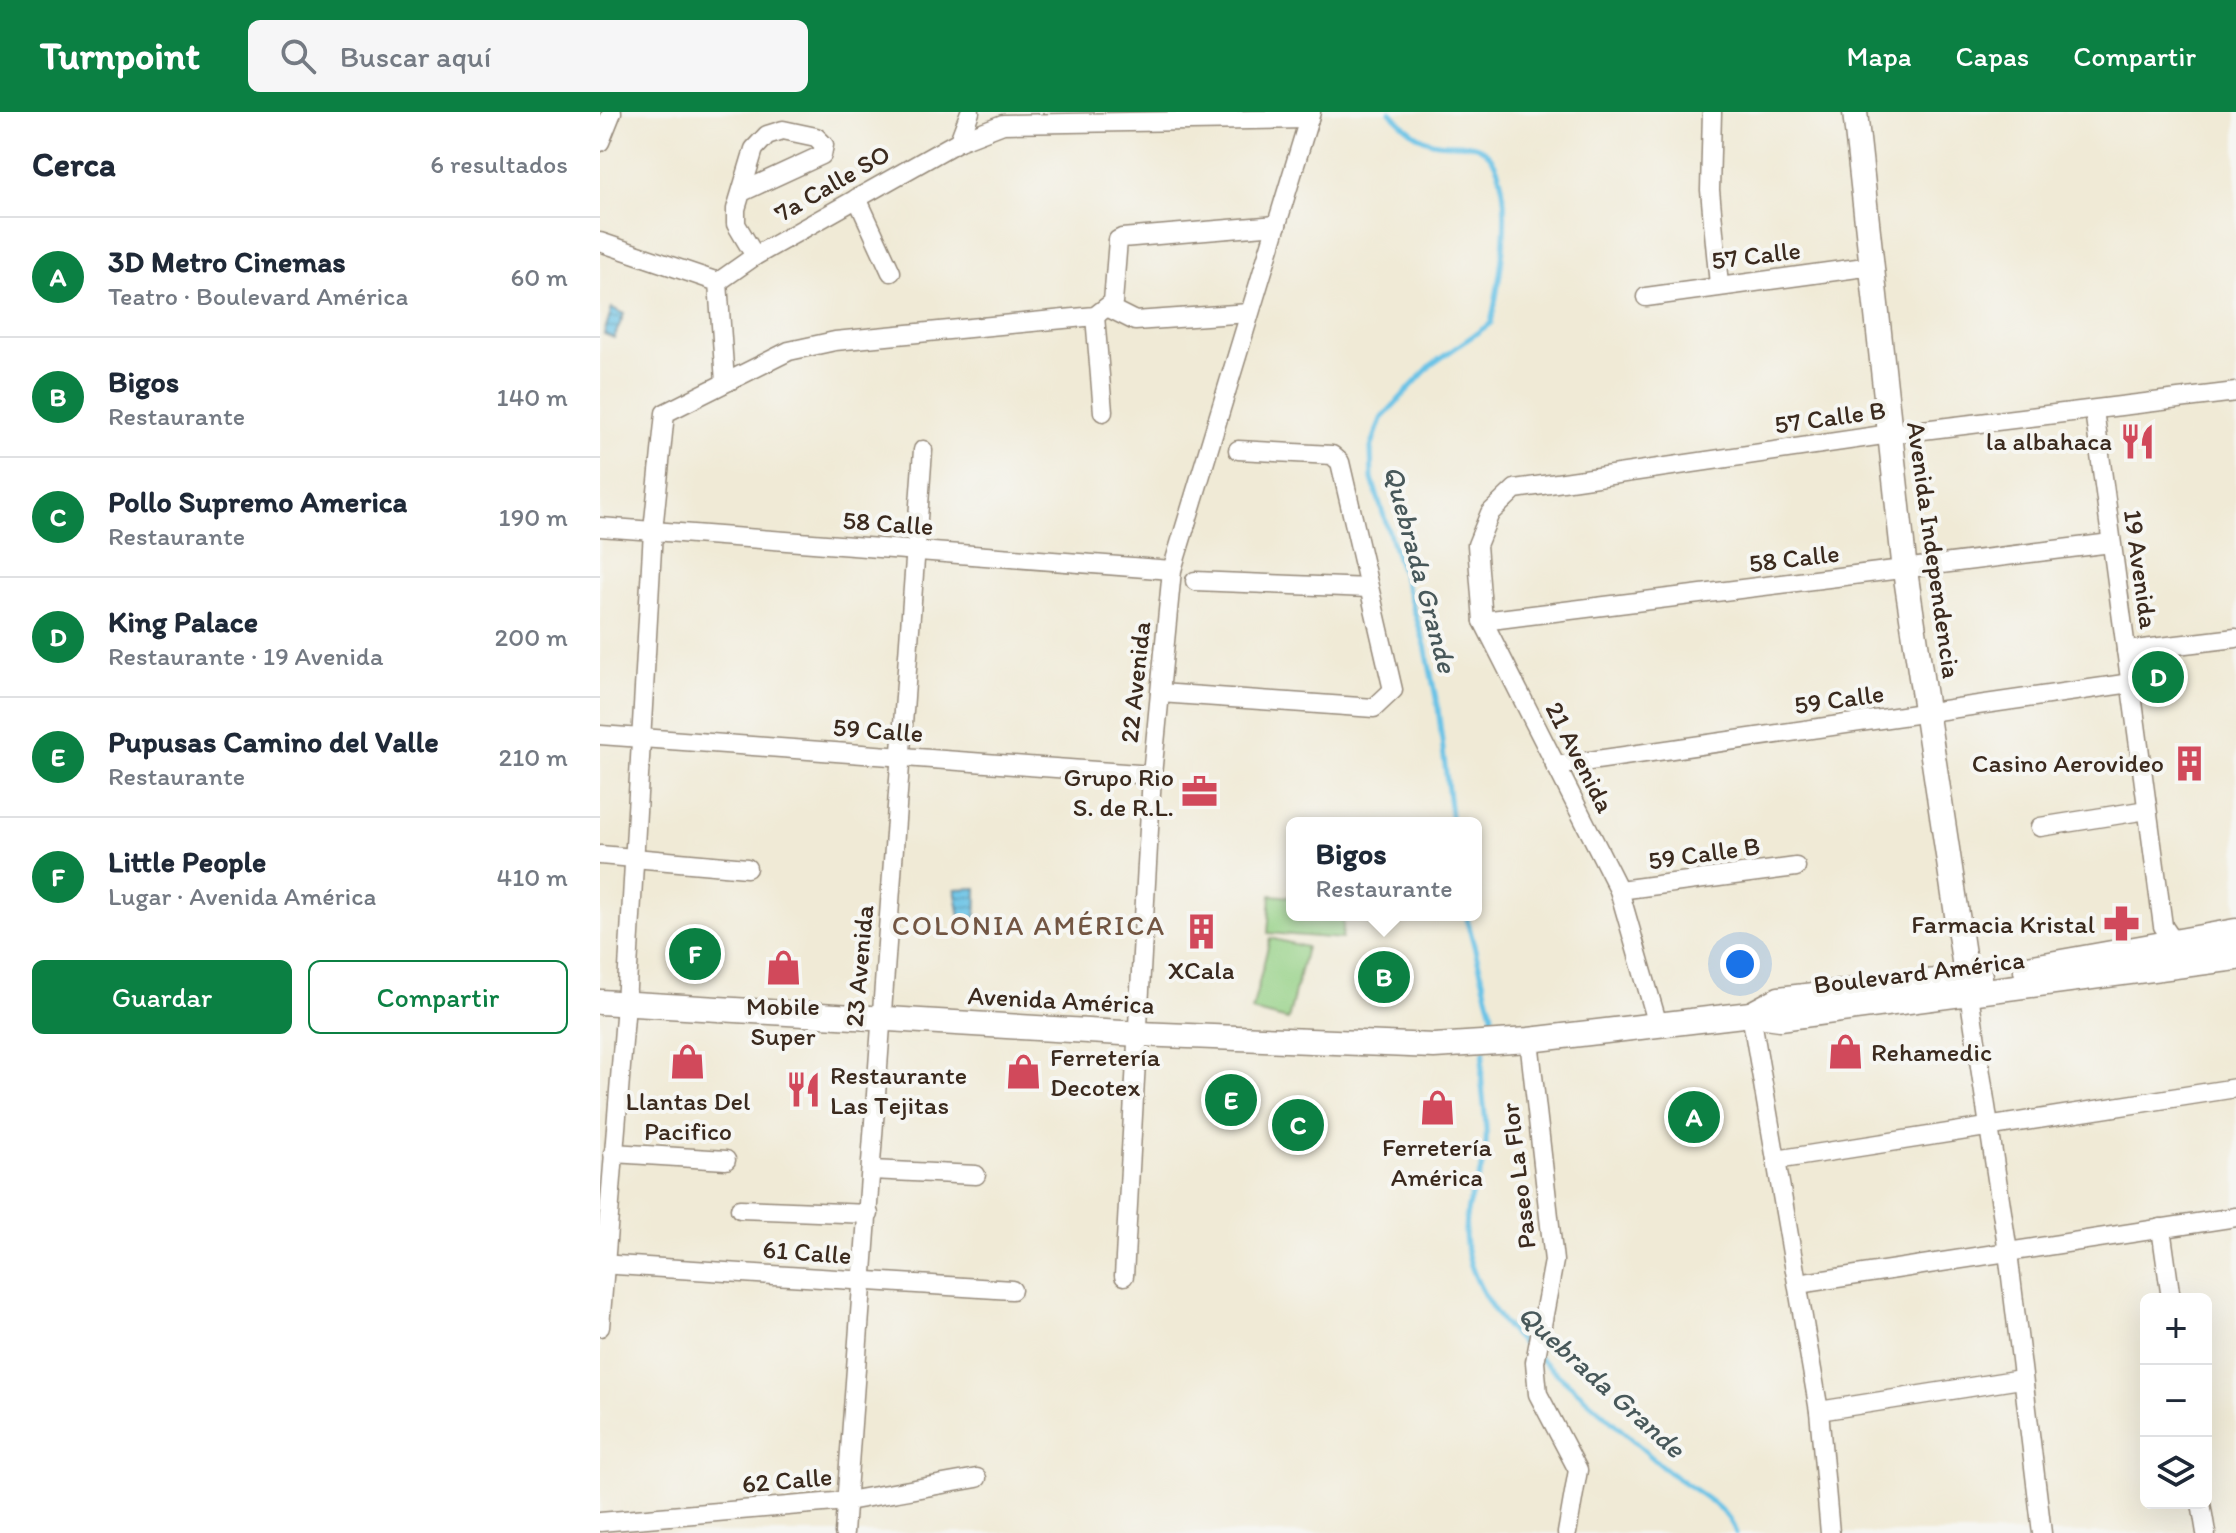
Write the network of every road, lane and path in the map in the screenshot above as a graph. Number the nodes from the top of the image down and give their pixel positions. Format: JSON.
{"nodes":[{"id":1,"x":612,"y":112,"type":"edge"},
{"id":2,"x":970,"y":112,"type":"edge"},
{"id":3,"x":1712,"y":112,"type":"edge"},
{"id":4,"x":1855,"y":112,"type":"edge"},
{"id":5,"x":1310,"y":116,"type":"edge"},
{"id":6,"x":959,"y":141,"type":"junction"},
{"id":7,"x":600,"y":142,"type":"edge"},
{"id":8,"x":742,"y":192,"type":"dead end"},
{"id":9,"x":857,"y":198,"type":"junction"},
{"id":10,"x":1277,"y":225,"type":"junction"},
{"id":11,"x":600,"y":242,"type":"edge"},
{"id":12,"x":755,"y":256,"type":"junction"},
{"id":13,"x":1872,"y":266,"type":"junction"},
{"id":14,"x":891,"y":272,"type":"dead end"},
{"id":15,"x":718,"y":282,"type":"junction"},
{"id":16,"x":1719,"y":285,"type":"junction"},
{"id":17,"x":1646,"y":297,"type":"dead end"},
{"id":18,"x":1102,"y":312,"type":"junction"},
{"id":19,"x":1249,"y":313,"type":"junction"},
{"id":20,"x":725,"y":382,"type":"junction"},
{"id":21,"x":2236,"y":392,"type":"edge"},
{"id":22,"x":2094,"y":410,"type":"junction"},
{"id":23,"x":1103,"y":412,"type":"dead end"},
{"id":24,"x":1890,"y":434,"type":"junction"},
{"id":25,"x":923,"y":450,"type":"dead end"},
{"id":26,"x":1238,"y":450,"type":"dead end"},
{"id":27,"x":1490,"y":513,"type":"joint"},
{"id":28,"x":600,"y":527,"type":"edge"},
{"id":29,"x":653,"y":531,"type":"junction"},
{"id":30,"x":2111,"y":543,"type":"junction"},
{"id":31,"x":917,"y":551,"type":"junction"},
{"id":32,"x":1172,"y":570,"type":"junction"},
{"id":33,"x":1905,"y":571,"type":"junction"},
{"id":34,"x":1195,"y":581,"type":"dead end"},
{"id":35,"x":1369,"y":588,"type":"junction"},
{"id":36,"x":1483,"y":621,"type":"junction"},
{"id":37,"x":2236,"y":638,"type":"edge"},
{"id":38,"x":2126,"y":651,"type":"junction"},
{"id":39,"x":2131,"y":683,"type":"junction"},
{"id":40,"x":1160,"y":693,"type":"junction"},
{"id":41,"x":1929,"y":712,"type":"junction"},
{"id":42,"x":600,"y":735,"type":"edge"},
{"id":43,"x":643,"y":738,"type":"junction"},
{"id":44,"x":902,"y":758,"type":"junction"},
{"id":45,"x":1555,"y":766,"type":"junction"},
{"id":46,"x":1152,"y":775,"type":"junction"},
{"id":47,"x":2147,"y":810,"type":"junction"},
{"id":48,"x":2040,"y":827,"type":"dead end"},
{"id":49,"x":600,"y":855,"type":"edge"},
{"id":50,"x":635,"y":857,"type":"junction"},
{"id":51,"x":1796,"y":867,"type":"dead end"},
{"id":52,"x":747,"y":868,"type":"dead end"},
{"id":53,"x":1619,"y":890,"type":"junction"},
{"id":54,"x":2236,"y":933,"type":"edge"},
{"id":55,"x":2167,"y":941,"type":"junction"},
{"id":56,"x":2236,"y":946,"type":"edge"},
{"id":57,"x":2236,"y":958,"type":"edge"},
{"id":58,"x":2028,"y":970,"type":"junction"},
{"id":59,"x":1968,"y":986,"type":"junction"},
{"id":60,"x":600,"y":1002,"type":"edge"},
{"id":61,"x":626,"y":1004,"type":"junction"},
{"id":62,"x":1751,"y":1014,"type":"junction"},
{"id":63,"x":880,"y":1017,"type":"junction"},
{"id":64,"x":1658,"y":1025,"type":"junction"},
{"id":65,"x":1139,"y":1034,"type":"junction"},
{"id":66,"x":1524,"y":1041,"type":"junction"},
{"id":67,"x":2236,"y":1088,"type":"edge"},
{"id":68,"x":1990,"y":1125,"type":"junction"},
{"id":69,"x":613,"y":1153,"type":"junction"},
{"id":70,"x":726,"y":1160,"type":"dead end"},
{"id":71,"x":1776,"y":1160,"type":"junction"},
{"id":72,"x":871,"y":1170,"type":"junction"},
{"id":73,"x":976,"y":1175,"type":"dead end"},
{"id":74,"x":740,"y":1209,"type":"dead end"},
{"id":75,"x":869,"y":1214,"type":"junction"},
{"id":76,"x":2236,"y":1217,"type":"edge"},
{"id":77,"x":2161,"y":1228,"type":"junction"},
{"id":78,"x":2008,"y":1252,"type":"junction"},
{"id":79,"x":602,"y":1264,"type":"edge"},
{"id":80,"x":1124,"y":1276,"type":"dead end"},
{"id":81,"x":865,"y":1281,"type":"junction"},
{"id":82,"x":1798,"y":1284,"type":"junction"},
{"id":83,"x":1012,"y":1290,"type":"dead end"},
{"id":84,"x":2170,"y":1293,"type":"edge"},
{"id":85,"x":600,"y":1327,"type":"edge"},
{"id":86,"x":2021,"y":1379,"type":"junction"},
{"id":87,"x":1819,"y":1411,"type":"junction"},
{"id":88,"x":977,"y":1478,"type":"dead end"},
{"id":89,"x":847,"y":1501,"type":"junction"},
{"id":90,"x":2202,"y":1509,"type":"edge"},
{"id":91,"x":600,"y":1522,"type":"edge"},
{"id":92,"x":844,"y":1533,"type":"edge"},
{"id":93,"x":1567,"y":1533,"type":"edge"},
{"id":94,"x":1830,"y":1533,"type":"edge"},
{"id":95,"x":2042,"y":1533,"type":"edge"},
{"id":96,"x":2206,"y":1533,"type":"edge"}],
"edges":[{"from":1,"to":7,"type":"street"},
{"from":2,"to":6,"type":"street"},
{"from":3,"to":16,"type":"street"},
{"from":4,"to":13,"type":"main road","name":"Avenida Independencia"},
{"from":5,"to":6,"type":"street","name":"7a Calle SO"},
{"from":5,"to":10,"type":"street","name":"22 Avenida"},
{"from":6,"to":9,"type":"street","name":"7a Calle SO"},
{"from":8,"to":12,"type":"street"},
{"from":9,"to":12,"type":"street","name":"7a Calle SO"},
{"from":9,"to":14,"type":"street"},
{"from":10,"to":18,"type":"street"},
{"from":10,"to":19,"type":"street","name":"22 Avenida"},
{"from":11,"to":15,"type":"street"},
{"from":12,"to":15,"type":"street","name":"7a Calle SO"},
{"from":13,"to":16,"type":"street","name":"57 Calle"},
{"from":13,"to":24,"type":"main road","name":"Avenida Independencia"},
{"from":15,"to":20,"type":"street"},
{"from":16,"to":17,"type":"street","name":"57 Calle"},
{"from":18,"to":19,"type":"street"},
{"from":18,"to":20,"type":"street"},
{"from":18,"to":23,"type":"street"},
{"from":19,"to":32,"type":"street","name":"22 Avenida"},
{"from":20,"to":29,"type":"street"},
{"from":21,"to":22,"type":"street","name":"57 Calle B"},
{"from":22,"to":24,"type":"street","name":"57 Calle B"},
{"from":22,"to":30,"type":"street","name":"19 Avenida"},
{"from":24,"to":27,"type":"street","name":"57 Calle B"},
{"from":24,"to":33,"type":"main road","name":"Avenida Independencia"},
{"from":25,"to":31,"type":"street","name":"23 Avenida"},
{"from":26,"to":35,"type":"street"},
{"from":27,"to":36,"type":"street","name":"21 Avenida"},
{"from":28,"to":29,"type":"street","name":"58 Calle"},
{"from":29,"to":31,"type":"street","name":"58 Calle"},
{"from":29,"to":43,"type":"street"},
{"from":30,"to":33,"type":"street","name":"58 Calle"},
{"from":30,"to":38,"type":"street","name":"19 Avenida"},
{"from":31,"to":32,"type":"street","name":"58 Calle"},
{"from":31,"to":44,"type":"street","name":"23 Avenida"},
{"from":32,"to":40,"type":"street","name":"22 Avenida"},
{"from":33,"to":36,"type":"street","name":"58 Calle"},
{"from":33,"to":41,"type":"main road","name":"Avenida Independencia"},
{"from":34,"to":35,"type":"street"},
{"from":35,"to":40,"type":"street"},
{"from":36,"to":45,"type":"street","name":"21 Avenida"},
{"from":37,"to":38,"type":"street"},
{"from":38,"to":39,"type":"street","name":"19 Avenida"},
{"from":39,"to":41,"type":"street","name":"59 Calle"},
{"from":39,"to":47,"type":"street","name":"19 Avenida"},
{"from":40,"to":46,"type":"street","name":"22 Avenida"},
{"from":41,"to":45,"type":"street","name":"59 Calle"},
{"from":41,"to":59,"type":"main road","name":"Avenida Independencia"},
{"from":42,"to":43,"type":"street","name":"59 Calle"},
{"from":43,"to":44,"type":"street","name":"59 Calle"},
{"from":43,"to":50,"type":"street"},
{"from":44,"to":46,"type":"street","name":"59 Calle"},
{"from":44,"to":63,"type":"street","name":"23 Avenida"},
{"from":45,"to":53,"type":"street","name":"21 Avenida"},
{"from":46,"to":65,"type":"street","name":"22 Avenida"},
{"from":47,"to":48,"type":"street"},
{"from":47,"to":55,"type":"street","name":"19 Avenida"},
{"from":49,"to":50,"type":"street"},
{"from":50,"to":52,"type":"street"},
{"from":50,"to":61,"type":"street"},
{"from":51,"to":53,"type":"street","name":"59 Calle B"},
{"from":53,"to":64,"type":"street","name":"21 Avenida"},
{"from":54,"to":55,"type":"main road"},
{"from":55,"to":58,"type":"main road"},
{"from":56,"to":58,"type":"main road","name":"Boulevard América"},
{"from":57,"to":59,"type":"main road","name":"Boulevard América"},
{"from":58,"to":59,"type":"main road","name":"Boulevard América"},
{"from":59,"to":62,"type":"main road","name":"Boulevard América"},
{"from":59,"to":68,"type":"street"},
{"from":60,"to":61,"type":"main road","name":"Avenida América"},
{"from":61,"to":63,"type":"main road","name":"Avenida América"},
{"from":61,"to":69,"type":"street"},
{"from":62,"to":64,"type":"main road","name":"Boulevard América"},
{"from":62,"to":71,"type":"street"},
{"from":63,"to":65,"type":"main road","name":"Avenida América"},
{"from":63,"to":72,"type":"street","name":"23 Avenida"},
{"from":64,"to":66,"type":"main road","name":"Boulevard América"},
{"from":65,"to":66,"type":"main road","name":"Avenida América"},
{"from":65,"to":80,"type":"street","name":"22 Avenida"},
{"from":66,"to":93,"type":"street","name":"Paseo La Flor"},
{"from":67,"to":68,"type":"street"},
{"from":68,"to":71,"type":"street"},
{"from":68,"to":78,"type":"street"},
{"from":69,"to":70,"type":"street"},
{"from":69,"to":79,"type":"street"},
{"from":71,"to":82,"type":"street"},
{"from":72,"to":73,"type":"street"},
{"from":72,"to":75,"type":"street","name":"23 Avenida"},
{"from":74,"to":75,"type":"street"},
{"from":75,"to":81,"type":"street","name":"23 Avenida"},
{"from":76,"to":77,"type":"street"},
{"from":77,"to":78,"type":"street"},
{"from":77,"to":84,"type":"street"},
{"from":78,"to":82,"type":"street"},
{"from":78,"to":86,"type":"street"},
{"from":79,"to":81,"type":"street","name":"61 Calle"},
{"from":79,"to":85,"type":"street"},
{"from":81,"to":83,"type":"street","name":"61 Calle"},
{"from":81,"to":89,"type":"street","name":"23 Avenida"},
{"from":82,"to":87,"type":"street"},
{"from":86,"to":87,"type":"street"},
{"from":86,"to":95,"type":"street"},
{"from":87,"to":94,"type":"street"},
{"from":88,"to":89,"type":"street","name":"62 Calle"},
{"from":89,"to":91,"type":"street","name":"62 Calle"},
{"from":89,"to":92,"type":"street","name":"23 Avenida"},
{"from":90,"to":96,"type":"street"}]}
